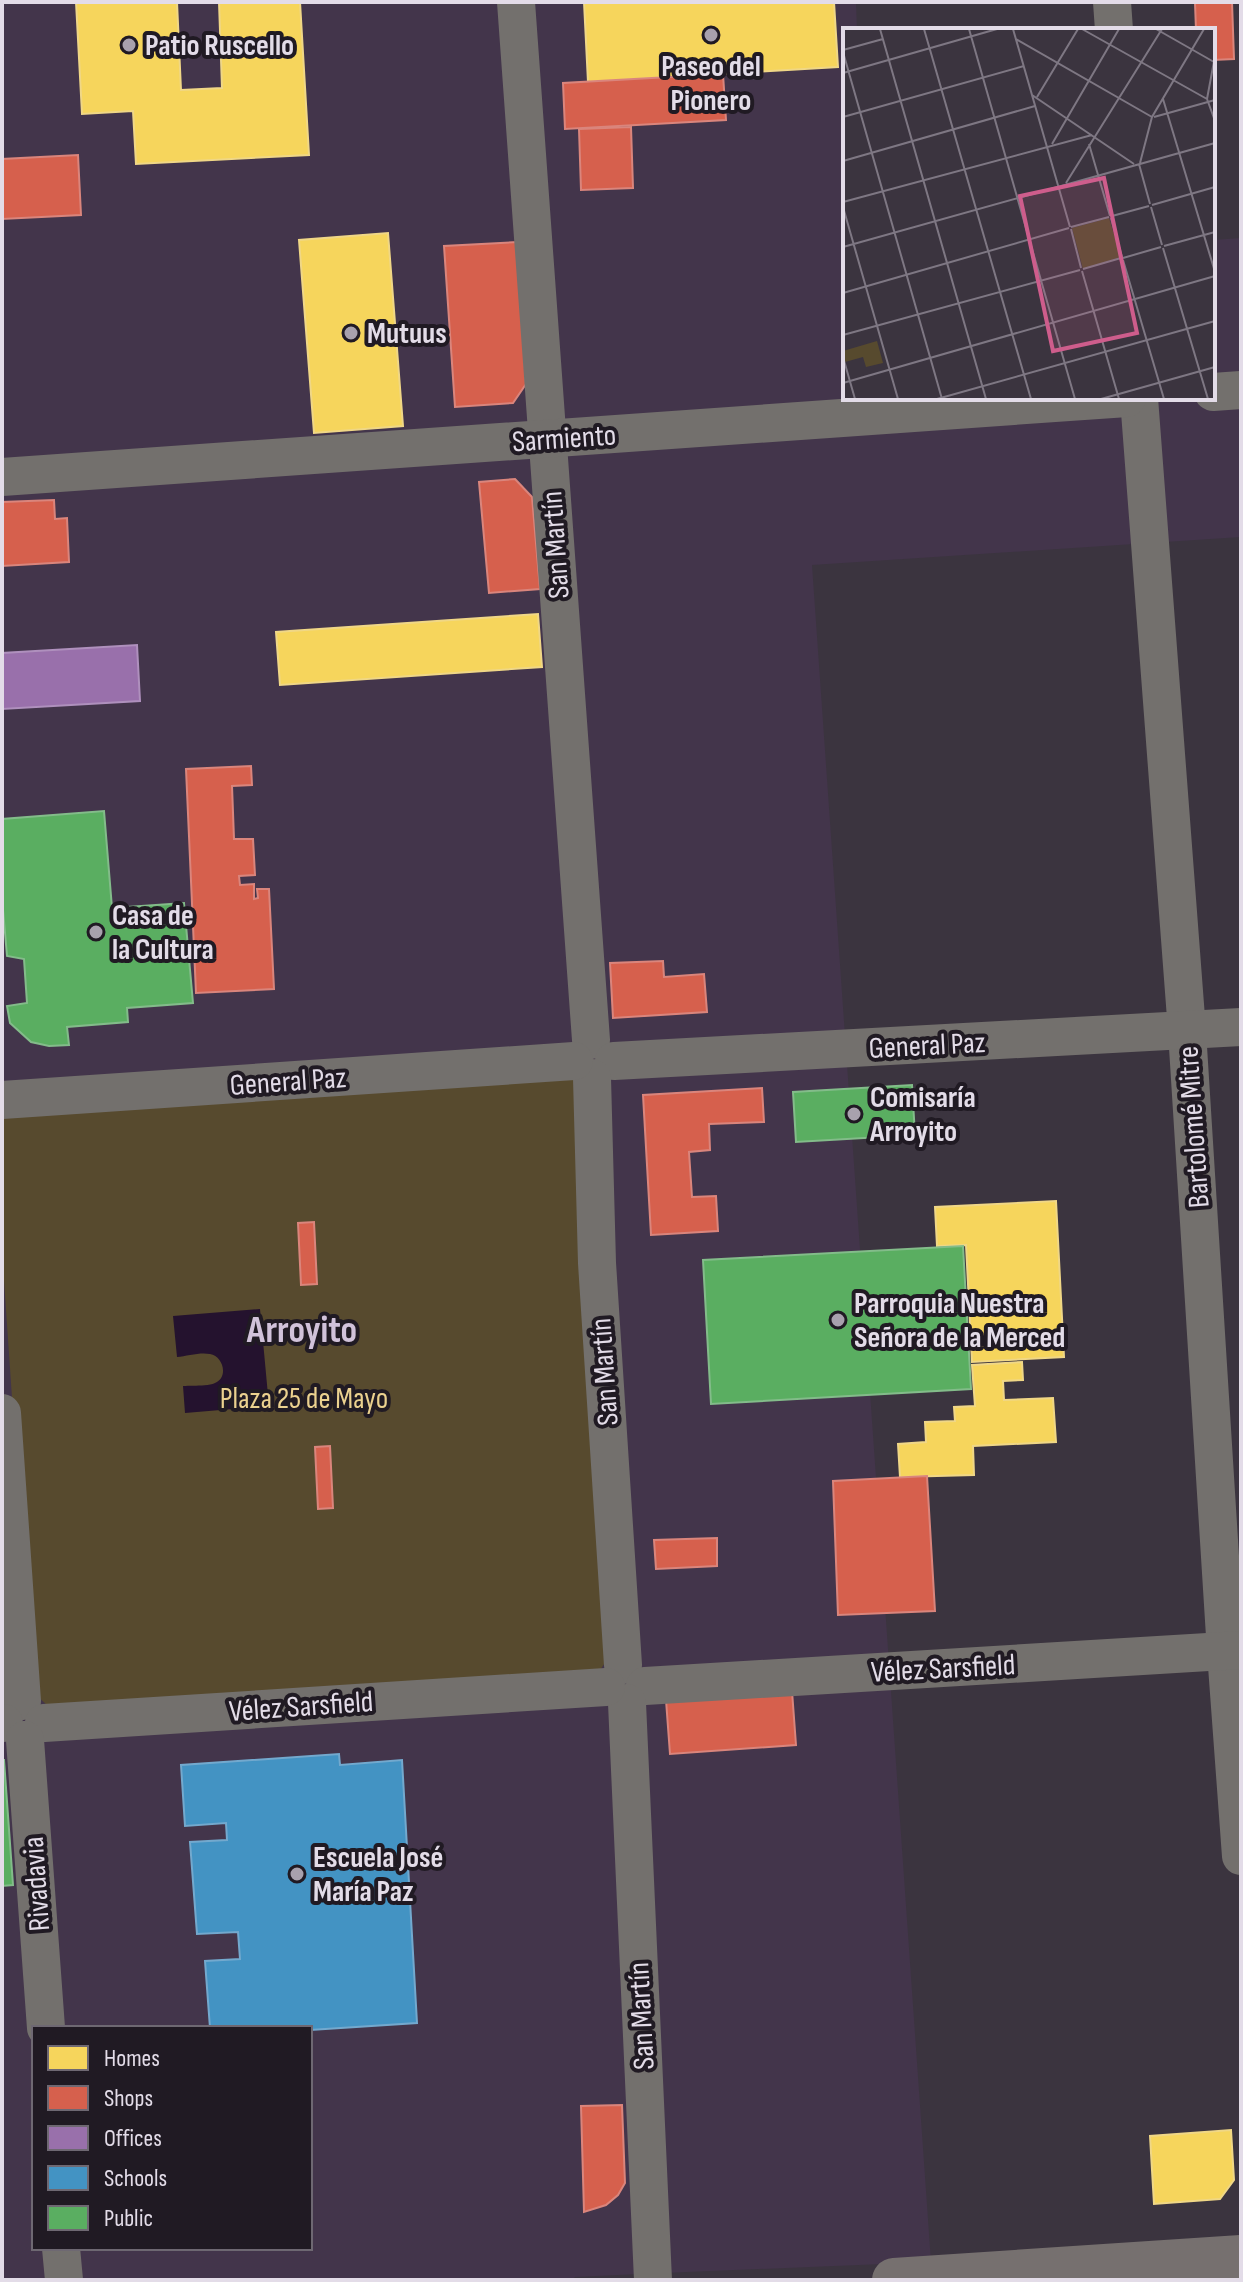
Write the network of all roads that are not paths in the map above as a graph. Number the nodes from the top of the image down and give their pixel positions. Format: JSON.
{"nodes":[{"id":1,"x":516,"y":2,"type":"edge"},
{"id":2,"x":1112,"y":2,"type":"edge"},
{"id":3,"x":1114,"y":28,"type":"edge"},
{"id":4,"x":1241,"y":390,"type":"edge"},
{"id":5,"x":1215,"y":392,"type":"edge"},
{"id":6,"x":1099,"y":400,"type":"edge"},
{"id":7,"x":1139,"y":400,"type":"edge"},
{"id":8,"x":547,"y":439,"type":"junction"},
{"id":9,"x":2,"y":477,"type":"edge"},
{"id":10,"x":1241,"y":1027,"type":"edge"},
{"id":11,"x":1187,"y":1031,"type":"junction"},
{"id":12,"x":593,"y":1060,"type":"junction"},
{"id":13,"x":2,"y":1100,"type":"edge"},
{"id":14,"x":2,"y":1413,"type":"edge"},
{"id":15,"x":1233,"y":1651,"type":"edge"},
{"id":16,"x":625,"y":1685,"type":"junction"},
{"id":17,"x":19,"y":1722,"type":"edge"},
{"id":18,"x":1241,"y":1856,"type":"edge"},
{"id":19,"x":46,"y":2026,"type":"edge"},
{"id":20,"x":61,"y":2250,"type":"edge"},
{"id":21,"x":1241,"y":2257,"type":"edge"},
{"id":22,"x":64,"y":2280,"type":"edge"},
{"id":23,"x":653,"y":2280,"type":"edge"},
{"id":24,"x":894,"y":2280,"type":"edge"}],
"edges":[{"from":1,"to":8,"type":"street","name":"San Martín"},
{"from":2,"to":3,"type":"street"},
{"from":4,"to":5,"type":"street"},
{"from":6,"to":8,"type":"street","name":"Sarmiento"},
{"from":7,"to":11,"type":"street","name":"Bartolomé Mitre"},
{"from":8,"to":9,"type":"street","name":"Sarmiento"},
{"from":8,"to":12,"type":"street","name":"San Martín"},
{"from":10,"to":11,"type":"street","name":"General Paz"},
{"from":11,"to":12,"type":"street","name":"General Paz"},
{"from":11,"to":15,"type":"street","name":"Bartolomé Mitre"},
{"from":12,"to":13,"type":"street","name":"General Paz"},
{"from":12,"to":16,"type":"street","name":"San Martín"},
{"from":14,"to":17,"type":"street","name":"Rivadavia"},
{"from":15,"to":16,"type":"street","name":"Vélez Sarsfield"},
{"from":15,"to":18,"type":"street","name":"Bartolomé Mitre"},
{"from":16,"to":17,"type":"street","name":"Vélez Sarsfield"},
{"from":16,"to":23,"type":"street","name":"San Martín"},
{"from":17,"to":19,"type":"street","name":"Rivadavia"},
{"from":20,"to":22,"type":"street"},
{"from":21,"to":24,"type":"main road"}]}
